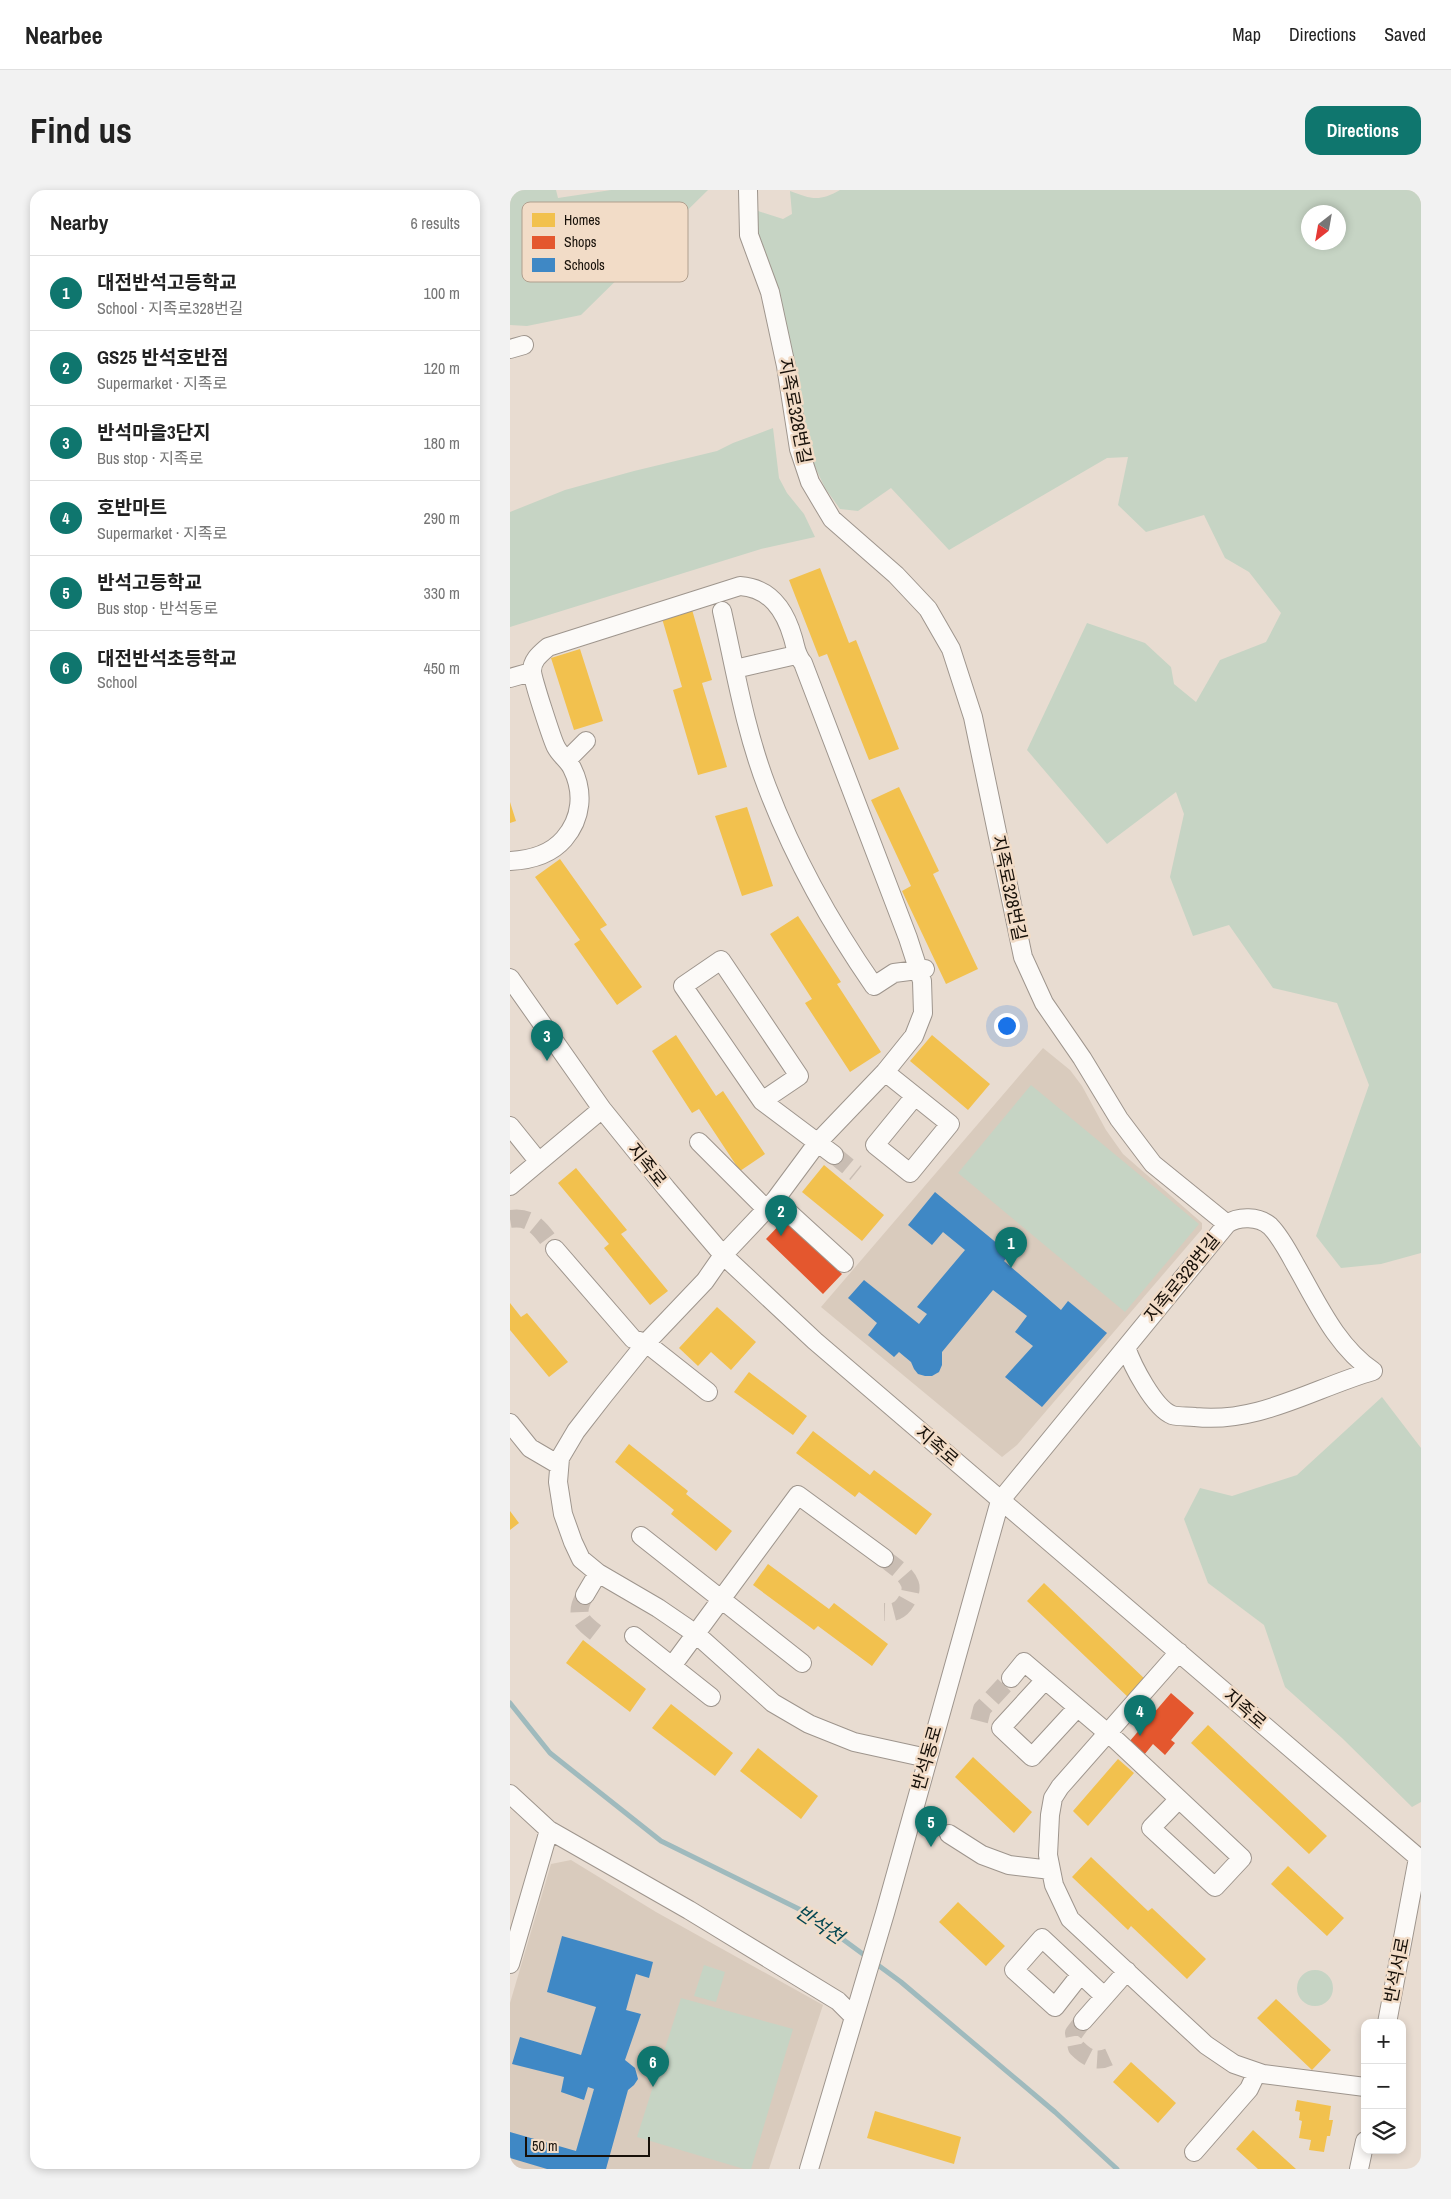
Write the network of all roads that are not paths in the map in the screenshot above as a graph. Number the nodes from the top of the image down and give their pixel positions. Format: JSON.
{"nodes":[{"id":1,"x":748,"y":190,"type":"edge"},
{"id":2,"x":722,"y":611,"type":"dead end"},
{"id":3,"x":796,"y":655,"type":"junction"},
{"id":4,"x":735,"y":669,"type":"junction"},
{"id":5,"x":531,"y":672,"type":"junction"},
{"id":6,"x":510,"y":678,"type":"edge"},
{"id":7,"x":586,"y":742,"type":"dead end"},
{"id":8,"x":567,"y":760,"type":"junction"},
{"id":9,"x":510,"y":861,"type":"edge"},
{"id":10,"x":922,"y":970,"type":"junction"},
{"id":11,"x":510,"y":978,"type":"edge"},
{"id":12,"x":885,"y":1072,"type":"junction"},
{"id":13,"x":915,"y":1096,"type":"dead end"},
{"id":14,"x":762,"y":1101,"type":"junction"},
{"id":15,"x":602,"y":1109,"type":"junction"},
{"id":16,"x":510,"y":1126,"type":"edge"},
{"id":17,"x":699,"y":1142,"type":"dead end"},
{"id":18,"x":818,"y":1142,"type":"junction"},
{"id":19,"x":834,"y":1155,"type":"tunnel mouth"},
{"id":20,"x":539,"y":1162,"type":"junction"},
{"id":21,"x":510,"y":1186,"type":"edge"},
{"id":22,"x":770,"y":1205,"type":"junction"},
{"id":23,"x":1227,"y":1224,"type":"junction"},
{"id":24,"x":555,"y":1248,"type":"tunnel mouth"},
{"id":25,"x":723,"y":1255,"type":"junction"},
{"id":26,"x":844,"y":1262,"type":"dead end"},
{"id":27,"x":646,"y":1343,"type":"junction"},
{"id":28,"x":1126,"y":1347,"type":"junction"},
{"id":29,"x":708,"y":1392,"type":"dead end"},
{"id":30,"x":510,"y":1423,"type":"edge"},
{"id":31,"x":559,"y":1465,"type":"junction"},
{"id":32,"x":1000,"y":1501,"type":"junction"},
{"id":33,"x":641,"y":1536,"type":"dead end"},
{"id":34,"x":884,"y":1558,"type":"tunnel mouth"},
{"id":35,"x":598,"y":1573,"type":"junction"},
{"id":36,"x":585,"y":1595,"type":"tunnel mouth"},
{"id":37,"x":721,"y":1599,"type":"junction"},
{"id":38,"x":696,"y":1634,"type":"junction"},
{"id":39,"x":634,"y":1636,"type":"dead end"},
{"id":40,"x":1179,"y":1652,"type":"junction"},
{"id":41,"x":802,"y":1663,"type":"dead end"},
{"id":42,"x":672,"y":1666,"type":"junction"},
{"id":43,"x":1011,"y":1678,"type":"tunnel mouth"},
{"id":44,"x":1045,"y":1680,"type":"junction"},
{"id":45,"x":712,"y":1697,"type":"dead end"},
{"id":46,"x":1077,"y":1708,"type":"junction"},
{"id":47,"x":1107,"y":1733,"type":"junction"},
{"id":48,"x":927,"y":1758,"type":"junction"},
{"id":49,"x":510,"y":1794,"type":"edge"},
{"id":50,"x":1179,"y":1799,"type":"junction"},
{"id":51,"x":549,"y":1830,"type":"junction"},
{"id":52,"x":950,"y":1834,"type":"dead end"},
{"id":53,"x":1420,"y":1859,"type":"edge"},
{"id":54,"x":1051,"y":1870,"type":"junction"},
{"id":55,"x":510,"y":1964,"type":"edge"},
{"id":56,"x":1127,"y":1972,"type":"junction"},
{"id":57,"x":1080,"y":1975,"type":"dead end"},
{"id":58,"x":1104,"y":1996,"type":"junction"},
{"id":59,"x":854,"y":2016,"type":"junction"},
{"id":60,"x":1388,"y":2019,"type":"edge"},
{"id":61,"x":1083,"y":2021,"type":"tunnel mouth"},
{"id":62,"x":1257,"y":2072,"type":"junction"},
{"id":63,"x":1361,"y":2086,"type":"edge"},
{"id":64,"x":1194,"y":2152,"type":"dead end"},
{"id":65,"x":1362,"y":2154,"type":"edge"},
{"id":66,"x":809,"y":2169,"type":"edge"},
{"id":67,"x":1359,"y":2169,"type":"edge"}],
"edges":[{"from":1,"to":23,"type":"street","name":"지족로328번길"},
{"from":2,"to":4,"type":"street"},
{"from":3,"to":4,"type":"street"},
{"from":3,"to":5,"type":"street"},
{"from":3,"to":10,"type":"street"},
{"from":4,"to":10,"type":"street"},
{"from":5,"to":6,"type":"street"},
{"from":5,"to":8,"type":"street"},
{"from":7,"to":8,"type":"street"},
{"from":8,"to":9,"type":"street"},
{"from":10,"to":12,"type":"street"},
{"from":11,"to":15,"type":"street","name":"지족로"},
{"from":12,"to":13,"type":"street"},
{"from":12,"to":18,"type":"street"},
{"from":14,"to":14,"type":"street"},
{"from":14,"to":18,"type":"street"},
{"from":15,"to":20,"type":"street"},
{"from":15,"to":25,"type":"street","name":"지족로"},
{"from":16,"to":20,"type":"street"},
{"from":17,"to":22,"type":"street"},
{"from":18,"to":19,"type":"street"},
{"from":18,"to":22,"type":"street"},
{"from":20,"to":21,"type":"street"},
{"from":22,"to":25,"type":"street"},
{"from":22,"to":26,"type":"street"},
{"from":23,"to":28,"type":"street","name":"지족로328번길"},
{"from":23,"to":28,"type":"street"},
{"from":24,"to":27,"type":"street"},
{"from":25,"to":27,"type":"street"},
{"from":25,"to":32,"type":"street","name":"지족로"},
{"from":27,"to":29,"type":"street"},
{"from":27,"to":31,"type":"street"},
{"from":28,"to":32,"type":"street","name":"지족로328번길"},
{"from":30,"to":31,"type":"street"},
{"from":31,"to":35,"type":"street"},
{"from":32,"to":40,"type":"street","name":"지족로"},
{"from":32,"to":48,"type":"street","name":"반석동로"},
{"from":33,"to":37,"type":"street"},
{"from":34,"to":37,"type":"street"},
{"from":35,"to":36,"type":"street"},
{"from":35,"to":38,"type":"street"},
{"from":37,"to":38,"type":"street"},
{"from":37,"to":41,"type":"street"},
{"from":38,"to":42,"type":"street"},
{"from":38,"to":48,"type":"street"},
{"from":39,"to":42,"type":"street"},
{"from":40,"to":47,"type":"street"},
{"from":40,"to":53,"type":"street","name":"지족로"},
{"from":42,"to":45,"type":"street"},
{"from":43,"to":44,"type":"street"},
{"from":44,"to":46,"type":"street"},
{"from":44,"to":46,"type":"street"},
{"from":46,"to":47,"type":"street"},
{"from":47,"to":50,"type":"street"},
{"from":47,"to":54,"type":"street"},
{"from":48,"to":59,"type":"street","name":"반석동로"},
{"from":49,"to":51,"type":"street"},
{"from":50,"to":50,"type":"street"},
{"from":51,"to":55,"type":"street"},
{"from":51,"to":59,"type":"street"},
{"from":52,"to":54,"type":"street"},
{"from":53,"to":60,"type":"street","name":"반석서로"},
{"from":54,"to":56,"type":"street"},
{"from":56,"to":58,"type":"street"},
{"from":56,"to":62,"type":"street"},
{"from":57,"to":58,"type":"street"},
{"from":58,"to":61,"type":"street"},
{"from":59,"to":66,"type":"street","name":"반석동로"},
{"from":62,"to":63,"type":"street"},
{"from":62,"to":64,"type":"street"},
{"from":65,"to":67,"type":"street"}]}
